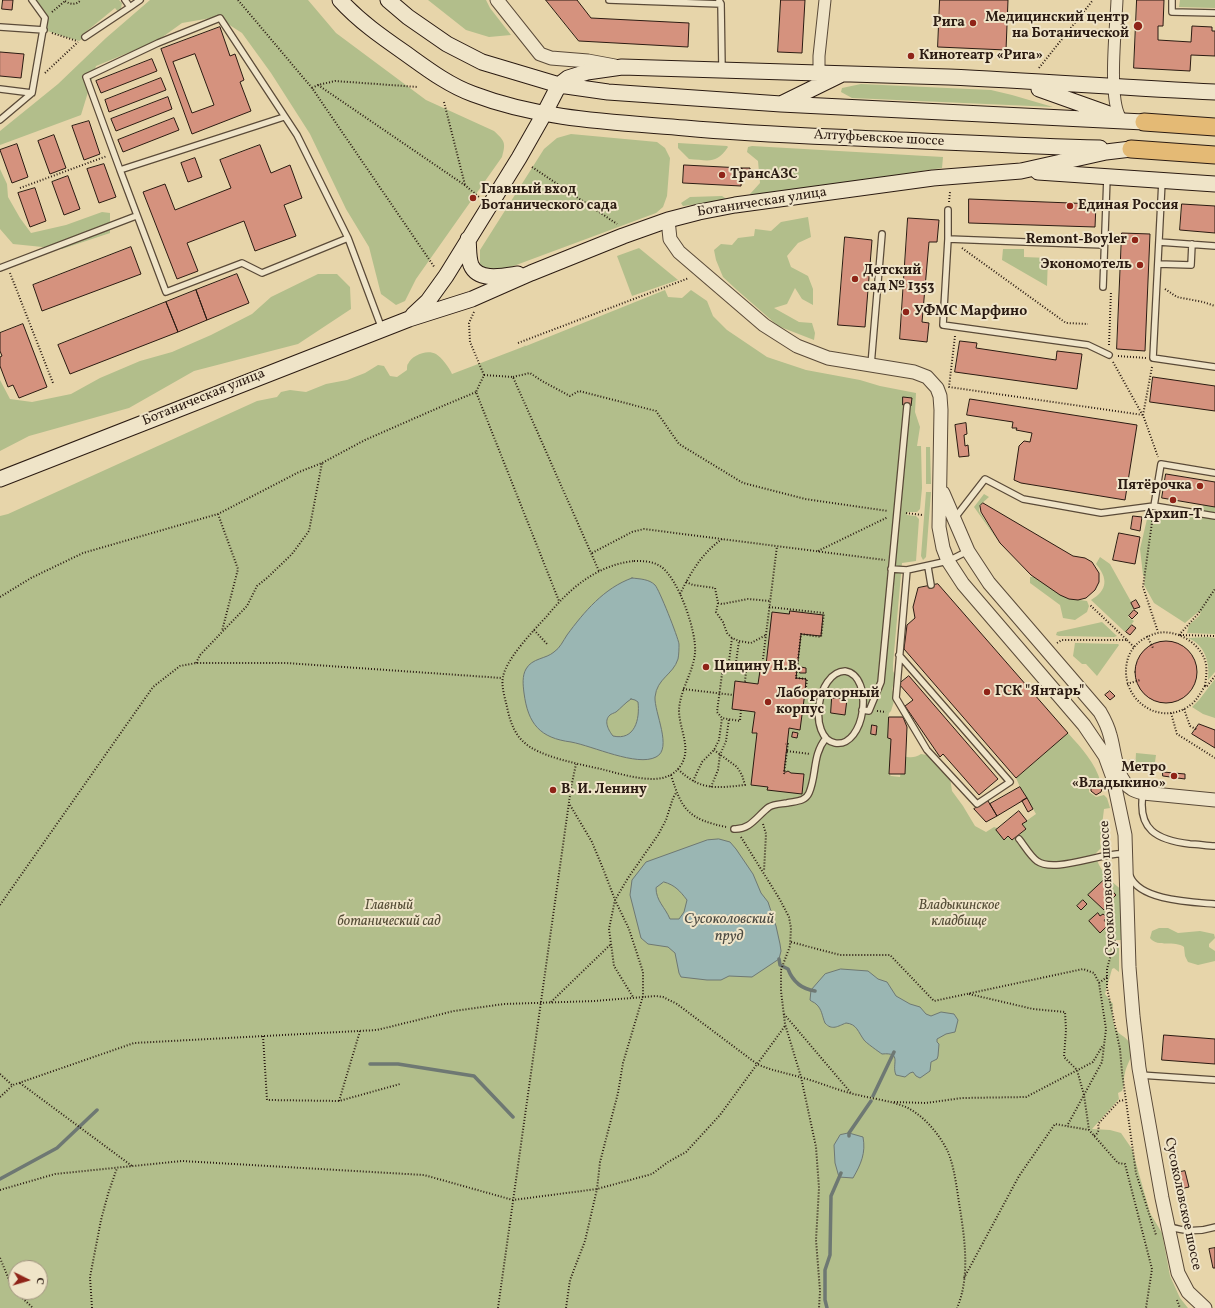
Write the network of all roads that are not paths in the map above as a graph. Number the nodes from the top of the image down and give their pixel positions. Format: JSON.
{"nodes":[{"id":1,"x":32,"y":0,"type":"edge"},
{"id":2,"x":125,"y":0,"type":"edge"},
{"id":3,"x":140,"y":0,"type":"edge"},
{"id":4,"x":340,"y":0,"type":"edge"},
{"id":5,"x":388,"y":0,"type":"edge"},
{"id":6,"x":497,"y":0,"type":"edge"},
{"id":7,"x":609,"y":0,"type":"edge"},
{"id":8,"x":825,"y":0,"type":"edge"},
{"id":9,"x":1117,"y":0,"type":"edge"},
{"id":10,"x":1172,"y":0,"type":"edge"},
{"id":11,"x":720,"y":2,"type":"edge"},
{"id":12,"x":130,"y":7,"type":"junction"},
{"id":13,"x":1215,"y":14,"type":"edge"},
{"id":14,"x":0,"y":27,"type":"edge"},
{"id":15,"x":44,"y":30,"type":"junction"},
{"id":16,"x":85,"y":37,"type":"dead end"},
{"id":17,"x":622,"y":67,"type":"junction"},
{"id":18,"x":722,"y":70,"type":"junction"},
{"id":19,"x":819,"y":73,"type":"junction"},
{"id":20,"x":843,"y":73,"type":"junction"},
{"id":21,"x":1007,"y":81,"type":"junction"},
{"id":22,"x":559,"y":85,"type":"junction"},
{"id":23,"x":1115,"y":88,"type":"junction"},
{"id":24,"x":0,"y":89,"type":"edge"},
{"id":25,"x":1215,"y":92,"type":"edge"},
{"id":26,"x":32,"y":93,"type":"junction"},
{"id":27,"x":781,"y":104,"type":"junction"},
{"id":28,"x":544,"y":114,"type":"junction"},
{"id":29,"x":284,"y":117,"type":"junction"},
{"id":30,"x":1120,"y":117,"type":"junction"},
{"id":31,"x":0,"y":120,"type":"edge"},
{"id":32,"x":1144,"y":122,"type":"junction"},
{"id":33,"x":1215,"y":127,"type":"edge"},
{"id":34,"x":1006,"y":145,"type":"junction"},
{"id":35,"x":1131,"y":149,"type":"junction"},
{"id":36,"x":1215,"y":155,"type":"edge"},
{"id":37,"x":1066,"y":161,"type":"junction"},
{"id":38,"x":120,"y":170,"type":"junction"},
{"id":39,"x":1021,"y":171,"type":"junction"},
{"id":40,"x":1107,"y":177,"type":"junction"},
{"id":41,"x":1162,"y":181,"type":"junction"},
{"id":42,"x":1215,"y":184,"type":"edge"},
{"id":43,"x":948,"y":210,"type":"dead end"},
{"id":44,"x":136,"y":216,"type":"junction"},
{"id":45,"x":668,"y":220,"type":"junction"},
{"id":46,"x":882,"y":234,"type":"dead end"},
{"id":47,"x":348,"y":238,"type":"junction"},
{"id":48,"x":468,"y":239,"type":"junction"},
{"id":49,"x":948,"y":239,"type":"junction"},
{"id":50,"x":1159,"y":242,"type":"junction"},
{"id":51,"x":1192,"y":244,"type":"junction"},
{"id":52,"x":1104,"y":245,"type":"junction"},
{"id":53,"x":1215,"y":246,"type":"edge"},
{"id":54,"x":1158,"y":264,"type":"junction"},
{"id":55,"x":0,"y":268,"type":"edge"},
{"id":56,"x":531,"y":273,"type":"junction"},
{"id":57,"x":1103,"y":287,"type":"road end"},
{"id":58,"x":409,"y":319,"type":"junction"},
{"id":59,"x":382,"y":330,"type":"junction"},
{"id":60,"x":1109,"y":355,"type":"road end"},
{"id":61,"x":871,"y":365,"type":"junction"},
{"id":62,"x":1215,"y":367,"type":"edge"},
{"id":63,"x":907,"y":406,"type":"dead end"},
{"id":64,"x":1215,"y":473,"type":"edge"},
{"id":65,"x":0,"y":479,"type":"edge"},
{"id":66,"x":941,"y":488,"type":"junction"},
{"id":67,"x":1154,"y":506,"type":"junction"},
{"id":68,"x":1215,"y":516,"type":"edge"},
{"id":69,"x":954,"y":520,"type":"junction"},
{"id":70,"x":968,"y":551,"type":"junction"},
{"id":71,"x":948,"y":561,"type":"junction"},
{"id":72,"x":928,"y":567,"type":"junction"},
{"id":73,"x":891,"y":569,"type":"junction"},
{"id":74,"x":907,"y":570,"type":"junction"},
{"id":75,"x":932,"y":585,"type":"dead end"},
{"id":76,"x":900,"y":655,"type":"junction"},
{"id":77,"x":862,"y":710,"type":"junction"},
{"id":78,"x":1100,"y":712,"type":"junction"},
{"id":79,"x":1084,"y":725,"type":"junction"},
{"id":80,"x":826,"y":738,"type":"junction"},
{"id":81,"x":1143,"y":792,"type":"junction"},
{"id":82,"x":1215,"y":800,"type":"edge"},
{"id":83,"x":1121,"y":816,"type":"junction"},
{"id":84,"x":734,"y":829,"type":"road end"},
{"id":85,"x":1019,"y":839,"type":"dead end"},
{"id":86,"x":1215,"y":846,"type":"edge"},
{"id":87,"x":1126,"y":853,"type":"junction"},
{"id":88,"x":1215,"y":904,"type":"edge"},
{"id":89,"x":1140,"y":1075,"type":"junction"},
{"id":90,"x":1215,"y":1080,"type":"edge"},
{"id":91,"x":1168,"y":1226,"type":"junction"},
{"id":92,"x":1215,"y":1227,"type":"edge"},
{"id":93,"x":1205,"y":1308,"type":"edge"}],
"edges":[{"from":1,"to":15,"type":"lane"},
{"from":2,"to":12,"type":"lane"},
{"from":3,"to":12,"type":"lane"},
{"from":4,"to":28,"type":"main road","name":"Алтуфьевское шоссе"},
{"from":5,"to":22,"type":"main road"},
{"from":6,"to":17,"type":"street"},
{"from":7,"to":11,"type":"lane"},
{"from":8,"to":19,"type":"street"},
{"from":9,"to":23,"type":"street"},
{"from":10,"to":13,"type":"lane"},
{"from":11,"to":18,"type":"lane"},
{"from":12,"to":16,"type":"lane"},
{"from":14,"to":15,"type":"lane"},
{"from":15,"to":26,"type":"lane"},
{"from":17,"to":18,"type":"main road"},
{"from":17,"to":22,"type":"main road"},
{"from":18,"to":19,"type":"main road"},
{"from":19,"to":20,"type":"main road"},
{"from":20,"to":21,"type":"main road"},
{"from":20,"to":27,"type":"main road"},
{"from":21,"to":23,"type":"main road"},
{"from":21,"to":30,"type":"main road"},
{"from":22,"to":27,"type":"main road"},
{"from":22,"to":28,"type":"main road","name":"Ботаническая улица"},
{"from":23,"to":25,"type":"main road"},
{"from":23,"to":30,"type":"street"},
{"from":24,"to":26,"type":"lane"},
{"from":26,"to":31,"type":"lane"},
{"from":27,"to":32,"type":"main road"},
{"from":28,"to":34,"type":"main road","name":"Алтуфьевское шоссе"},
{"from":28,"to":48,"type":"main road","name":"Ботаническая улица"},
{"from":29,"to":38,"type":"lane"},
{"from":29,"to":38,"type":"lane"},
{"from":29,"to":47,"type":"lane"},
{"from":30,"to":32,"type":"main road"},
{"from":32,"to":33,"type":"main road"},
{"from":34,"to":35,"type":"main road","name":"Алтуфьевское шоссе"},
{"from":34,"to":37,"type":"main road"},
{"from":35,"to":36,"type":"main road","name":"Алтуфьевское шоссе"},
{"from":35,"to":37,"type":"main road","name":"Ботаническая улица"},
{"from":37,"to":39,"type":"main road","name":"Ботаническая улица"},
{"from":37,"to":40,"type":"main road"},
{"from":38,"to":44,"type":"lane"},
{"from":39,"to":40,"type":"main road"},
{"from":39,"to":45,"type":"main road","name":"Ботаническая улица"},
{"from":40,"to":41,"type":"main road"},
{"from":40,"to":52,"type":"lane"},
{"from":41,"to":42,"type":"main road"},
{"from":41,"to":50,"type":"lane"},
{"from":43,"to":49,"type":"lane"},
{"from":44,"to":47,"type":"lane"},
{"from":44,"to":55,"type":"lane"},
{"from":45,"to":56,"type":"main road","name":"Ботаническая улица"},
{"from":45,"to":61,"type":"street","name":"Сусоколовское шоссе"},
{"from":46,"to":61,"type":"lane"},
{"from":47,"to":59,"type":"lane"},
{"from":48,"to":56,"type":"main road"},
{"from":48,"to":58,"type":"main road","name":"Ботаническая улица"},
{"from":49,"to":52,"type":"lane"},
{"from":49,"to":60,"type":"lane"},
{"from":50,"to":51,"type":"lane"},
{"from":50,"to":54,"type":"lane"},
{"from":51,"to":53,"type":"lane"},
{"from":51,"to":54,"type":"lane"},
{"from":52,"to":57,"type":"lane"},
{"from":54,"to":62,"type":"lane"},
{"from":56,"to":58,"type":"main road","name":"Ботаническая улица"},
{"from":58,"to":59,"type":"main road","name":"Ботаническая улица"},
{"from":59,"to":65,"type":"main road","name":"Ботаническая улица"},
{"from":61,"to":66,"type":"street","name":"Сусоколовское шоссе"},
{"from":63,"to":73,"type":"lane"},
{"from":64,"to":67,"type":"lane"},
{"from":66,"to":69,"type":"street","name":"Сусоколовское шоссе"},
{"from":66,"to":71,"type":"street","name":"Сусоколовское шоссе"},
{"from":67,"to":68,"type":"lane"},
{"from":67,"to":69,"type":"lane"},
{"from":69,"to":70,"type":"street","name":"Сусоколовское шоссе"},
{"from":70,"to":71,"type":"lane"},
{"from":70,"to":78,"type":"street","name":"Сусоколовское шоссе"},
{"from":71,"to":72,"type":"lane"},
{"from":71,"to":79,"type":"street","name":"Сусоколовское шоссе"},
{"from":72,"to":74,"type":"lane"},
{"from":72,"to":75,"type":"lane"},
{"from":73,"to":74,"type":"lane"},
{"from":73,"to":77,"type":"lane"},
{"from":74,"to":76,"type":"lane"},
{"from":76,"to":76,"type":"lane"},
{"from":77,"to":80,"type":"lane"},
{"from":77,"to":80,"type":"lane"},
{"from":78,"to":79,"type":"street"},
{"from":78,"to":81,"type":"street","name":"Сусоколовское шоссе"},
{"from":79,"to":83,"type":"street","name":"Сусоколовское шоссе"},
{"from":80,"to":84,"type":"lane"},
{"from":81,"to":82,"type":"street","name":"Сусоколовское шоссе"},
{"from":81,"to":83,"type":"street"},
{"from":81,"to":86,"type":"lane"},
{"from":83,"to":87,"type":"street","name":"Сусоколовское шоссе"},
{"from":85,"to":87,"type":"lane"},
{"from":87,"to":88,"type":"lane"},
{"from":87,"to":89,"type":"street","name":"Сусоколовское шоссе"},
{"from":89,"to":90,"type":"lane"},
{"from":89,"to":91,"type":"street","name":"Сусоколовское шоссе"},
{"from":91,"to":92,"type":"lane"},
{"from":91,"to":93,"type":"street","name":"Сусоколовское шоссе"}]}
